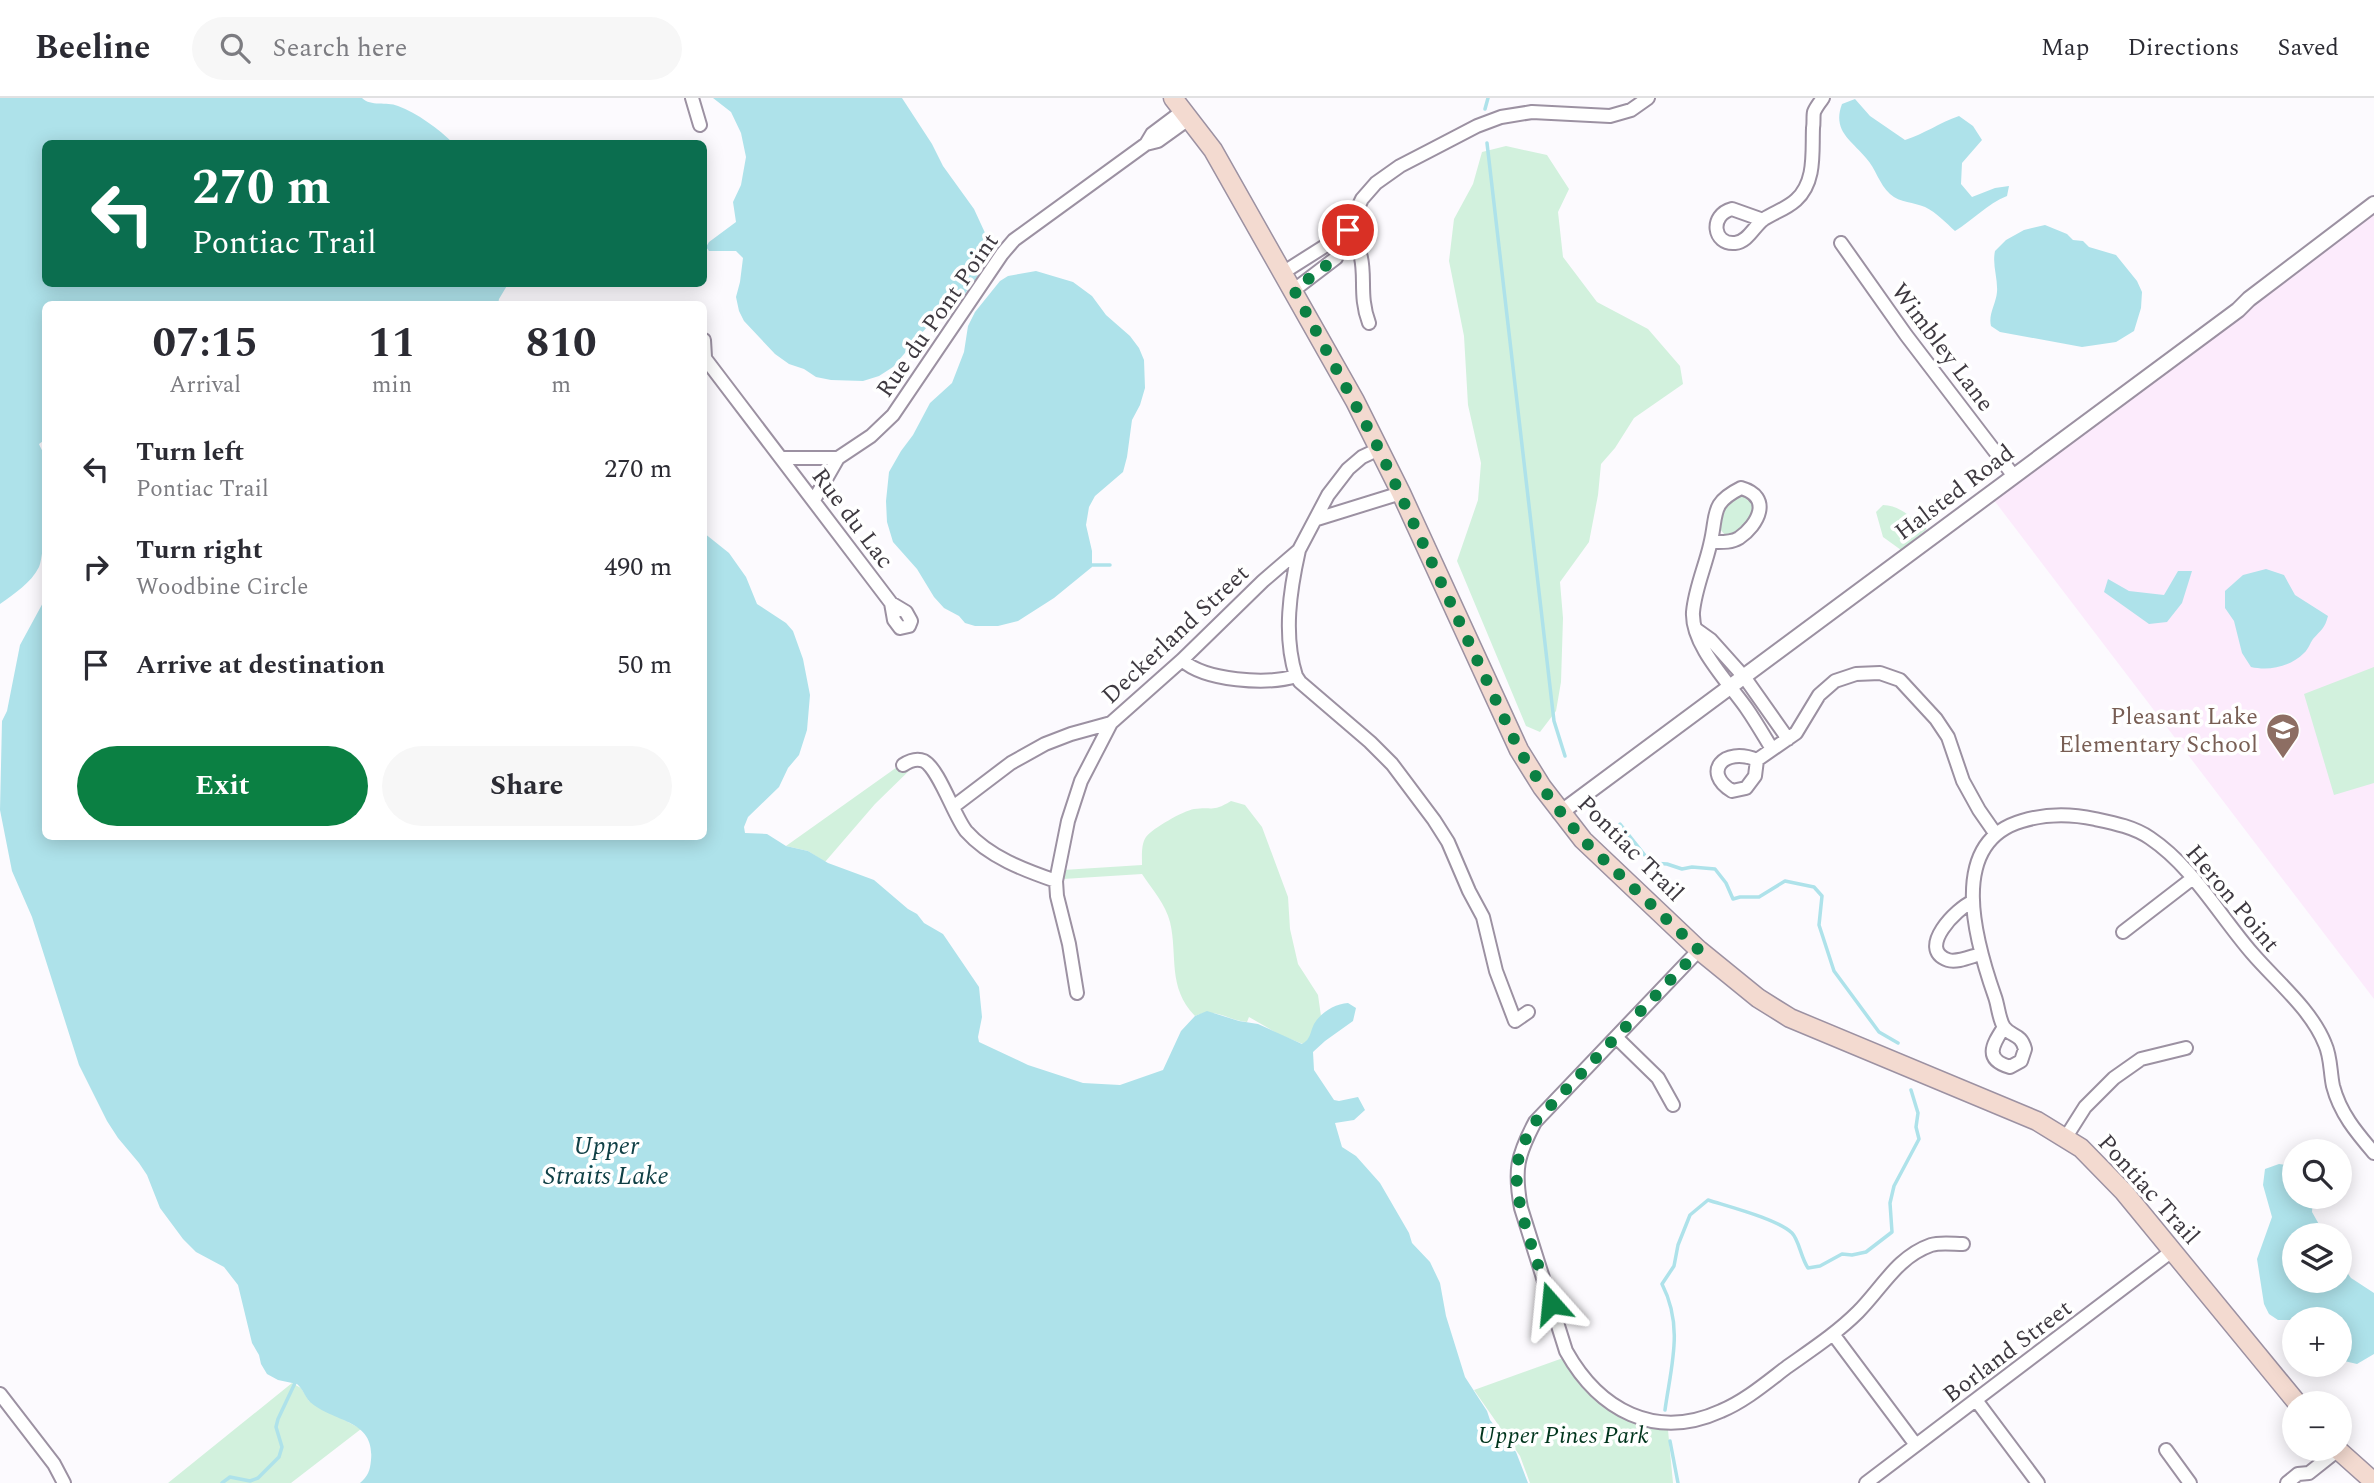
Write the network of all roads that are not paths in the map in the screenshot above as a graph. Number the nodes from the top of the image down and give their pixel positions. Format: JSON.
{"nodes":[{"id":1,"x":692,"y":98,"type":"edge"},
{"id":2,"x":1648,"y":98,"type":"edge"},
{"id":3,"x":1823,"y":98,"type":"edge"},
{"id":4,"x":1182,"y":109,"type":"edge"},
{"id":5,"x":699,"y":125,"type":"dead end"},
{"id":6,"x":2374,"y":204,"type":"edge"},
{"id":7,"x":1763,"y":220,"type":"dead end"},
{"id":8,"x":1345,"y":235,"type":"junction"},
{"id":9,"x":1841,"y":243,"type":"dead end"},
{"id":10,"x":1284,"y":272,"type":"junction"},
{"id":11,"x":1294,"y":290,"type":"junction"},
{"id":12,"x":1369,"y":323,"type":"dead end"},
{"id":13,"x":707,"y":361,"type":"edge"},
{"id":14,"x":1379,"y":449,"type":"junction"},
{"id":15,"x":782,"y":458,"type":"junction"},
{"id":16,"x":838,"y":458,"type":"junction"},
{"id":17,"x":2014,"y":475,"type":"junction"},
{"id":18,"x":1401,"y":493,"type":"junction"},
{"id":19,"x":814,"y":500,"type":"junction"},
{"id":20,"x":1317,"y":519,"type":"junction"},
{"id":21,"x":1711,"y":542,"type":"junction"},
{"id":22,"x":1298,"y":550,"type":"junction"},
{"id":23,"x":891,"y":603,"type":"dead end"},
{"id":24,"x":1696,"y":629,"type":"junction"},
{"id":25,"x":1182,"y":660,"type":"junction"},
{"id":26,"x":1296,"y":676,"type":"junction"},
{"id":27,"x":1745,"y":678,"type":"junction"},
{"id":28,"x":1731,"y":688,"type":"junction"},
{"id":29,"x":1111,"y":723,"type":"junction"},
{"id":30,"x":1788,"y":739,"type":"junction"},
{"id":31,"x":1772,"y":749,"type":"junction"},
{"id":32,"x":1756,"y":760,"type":"dead end"},
{"id":33,"x":903,"y":765,"type":"dead end"},
{"id":34,"x":953,"y":807,"type":"junction"},
{"id":35,"x":1560,"y":813,"type":"junction"},
{"id":36,"x":1995,"y":833,"type":"junction"},
{"id":37,"x":2193,"y":878,"type":"junction"},
{"id":38,"x":1056,"y":881,"type":"junction"},
{"id":39,"x":1972,"y":902,"type":"junction"},
{"id":40,"x":2123,"y":932,"type":"dead end"},
{"id":41,"x":1699,"y":950,"type":"junction"},
{"id":42,"x":1981,"y":954,"type":"junction"},
{"id":43,"x":1077,"y":993,"type":"dead end"},
{"id":44,"x":1528,"y":1012,"type":"dead end"},
{"id":45,"x":2004,"y":1027,"type":"dead end"},
{"id":46,"x":1617,"y":1038,"type":"junction"},
{"id":47,"x":2186,"y":1048,"type":"dead end"},
{"id":48,"x":1673,"y":1105,"type":"dead end"},
{"id":49,"x":2066,"y":1138,"type":"junction"},
{"id":50,"x":2374,"y":1153,"type":"edge"},
{"id":51,"x":1963,"y":1244,"type":"dead end"},
{"id":52,"x":2172,"y":1251,"type":"junction"},
{"id":53,"x":1833,"y":1334,"type":"junction"},
{"id":54,"x":2287,"y":1391,"type":"edge"},
{"id":55,"x":0,"y":1394,"type":"edge"},
{"id":56,"x":1976,"y":1400,"type":"junction"},
{"id":57,"x":1916,"y":1445,"type":"junction"},
{"id":58,"x":2166,"y":1450,"type":"dead end"},
{"id":59,"x":2326,"y":1461,"type":"edge"},
{"id":60,"x":2350,"y":1461,"type":"edge"},
{"id":61,"x":2307,"y":1478,"type":"edge"},
{"id":62,"x":2374,"y":1482,"type":"edge"},
{"id":63,"x":64,"y":1483,"type":"edge"},
{"id":64,"x":1866,"y":1483,"type":"edge"},
{"id":65,"x":2038,"y":1483,"type":"edge"},
{"id":66,"x":2190,"y":1483,"type":"edge"},
{"id":67,"x":2287,"y":1483,"type":"edge"}],
"edges":[{"from":1,"to":5,"type":"street"},
{"from":2,"to":8,"type":"street"},
{"from":3,"to":7,"type":"street"},
{"from":4,"to":10,"type":"main road","name":"Pontiac Trail"},
{"from":4,"to":16,"type":"street","name":"Rue du Pont Point"},
{"from":6,"to":17,"type":"street","name":"Halsted Road"},
{"from":8,"to":10,"type":"street"},
{"from":8,"to":11,"type":"street"},
{"from":8,"to":12,"type":"street"},
{"from":9,"to":17,"type":"street","name":"Wimbley Lane"},
{"from":10,"to":11,"type":"main road","name":"Pontiac Trail"},
{"from":11,"to":14,"type":"main road","name":"Pontiac Trail"},
{"from":13,"to":15,"type":"street","name":"Rue du Lac"},
{"from":14,"to":18,"type":"main road","name":"Pontiac Trail"},
{"from":14,"to":20,"type":"street","name":"Deckerland Street"},
{"from":15,"to":16,"type":"street","name":"Rue du Lac"},
{"from":15,"to":19,"type":"street","name":"Rue du Lac"},
{"from":16,"to":19,"type":"street","name":"Rue du Pont Point"},
{"from":17,"to":27,"type":"street","name":"Halsted Road"},
{"from":18,"to":20,"type":"street"},
{"from":18,"to":35,"type":"main road","name":"Pontiac Trail"},
{"from":19,"to":23,"type":"street","name":"Rue du Lac"},
{"from":20,"to":22,"type":"street","name":"Deckerland Street"},
{"from":21,"to":21,"type":"street"},
{"from":21,"to":24,"type":"street"},
{"from":22,"to":25,"type":"street","name":"Deckerland Street"},
{"from":22,"to":26,"type":"street"},
{"from":24,"to":27,"type":"street"},
{"from":24,"to":28,"type":"street"},
{"from":25,"to":26,"type":"street"},
{"from":25,"to":29,"type":"street","name":"Deckerland Street"},
{"from":26,"to":44,"type":"street"},
{"from":27,"to":28,"type":"street","name":"Halsted Road"},
{"from":27,"to":30,"type":"street"},
{"from":28,"to":31,"type":"street"},
{"from":28,"to":35,"type":"street","name":"Halsted Road"},
{"from":29,"to":34,"type":"street","name":"Deckerland Street"},
{"from":29,"to":38,"type":"street"},
{"from":30,"to":31,"type":"street"},
{"from":30,"to":36,"type":"street"},
{"from":31,"to":32,"type":"street"},
{"from":33,"to":34,"type":"street"},
{"from":34,"to":38,"type":"street"},
{"from":35,"to":41,"type":"main road","name":"Pontiac Trail"},
{"from":36,"to":37,"type":"street","name":"Heron Point"},
{"from":36,"to":39,"type":"street"},
{"from":37,"to":40,"type":"street"},
{"from":37,"to":50,"type":"street","name":"Heron Point"},
{"from":38,"to":43,"type":"street"},
{"from":39,"to":42,"type":"street"},
{"from":39,"to":42,"type":"street"},
{"from":41,"to":46,"type":"street"},
{"from":41,"to":49,"type":"main road","name":"Pontiac Trail"},
{"from":42,"to":45,"type":"street"},
{"from":46,"to":48,"type":"street"},
{"from":46,"to":53,"type":"street"},
{"from":47,"to":49,"type":"street"},
{"from":49,"to":52,"type":"main road","name":"Pontiac Trail"},
{"from":51,"to":53,"type":"street"},
{"from":52,"to":54,"type":"main road","name":"Pontiac Trail"},
{"from":52,"to":56,"type":"street","name":"Borland Street"},
{"from":53,"to":57,"type":"street"},
{"from":55,"to":63,"type":"street"},
{"from":56,"to":57,"type":"street","name":"Borland Street"},
{"from":56,"to":65,"type":"street"},
{"from":57,"to":64,"type":"street","name":"Borland Street"},
{"from":58,"to":66,"type":"street"},
{"from":59,"to":61,"type":"street"},
{"from":60,"to":62,"type":"main road"},
{"from":61,"to":67,"type":"street"}]}
